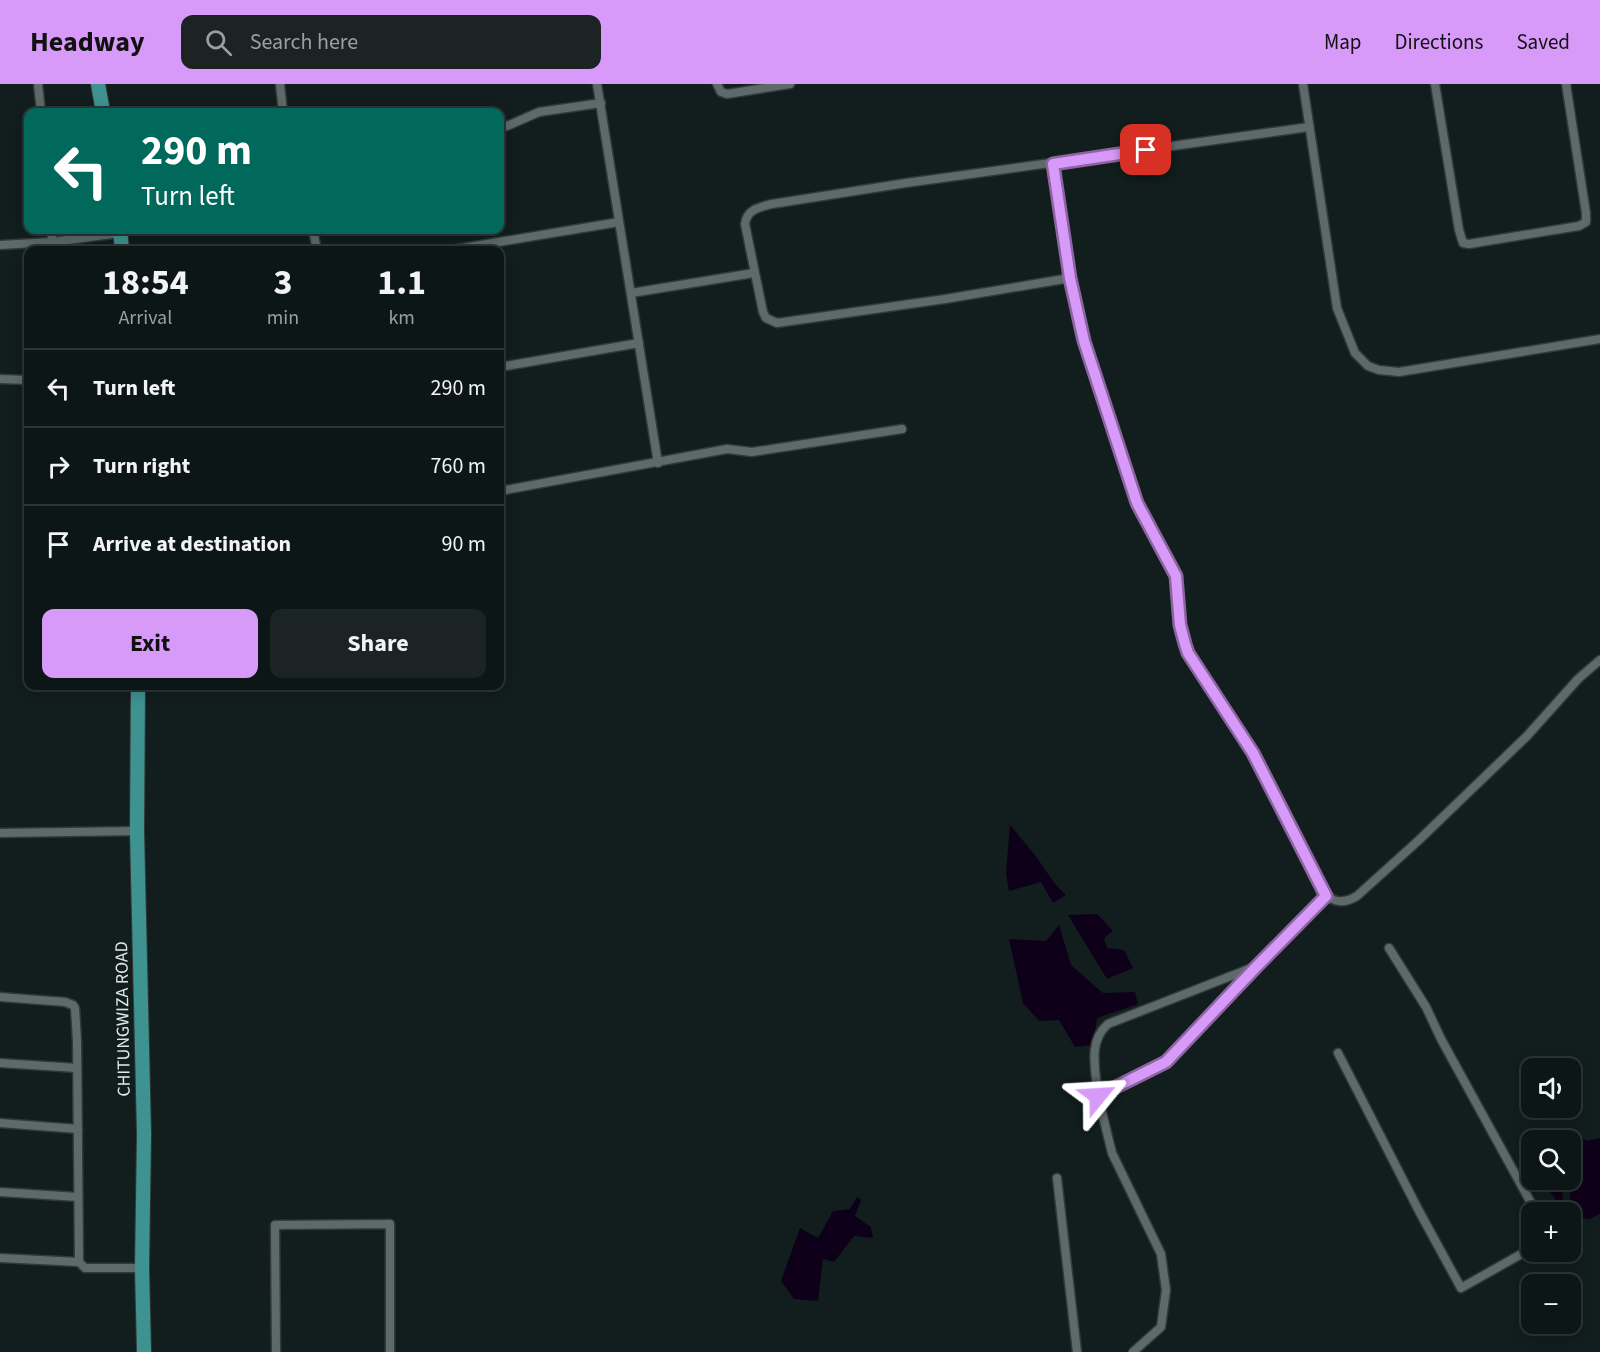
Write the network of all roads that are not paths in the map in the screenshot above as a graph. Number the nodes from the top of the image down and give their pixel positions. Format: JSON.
{"nodes":[{"id":1,"x":38,"y":84,"type":"edge"},
{"id":2,"x":98,"y":84,"type":"edge"},
{"id":3,"x":279,"y":84,"type":"edge"},
{"id":4,"x":597,"y":84,"type":"edge"},
{"id":5,"x":717,"y":84,"type":"edge"},
{"id":6,"x":790,"y":84,"type":"edge"},
{"id":7,"x":1303,"y":84,"type":"edge"},
{"id":8,"x":1435,"y":84,"type":"edge"},
{"id":9,"x":1566,"y":84,"type":"edge"},
{"id":10,"x":601,"y":104,"type":"junction"},
{"id":11,"x":41,"y":108,"type":"edge"},
{"id":12,"x":102,"y":108,"type":"edge"},
{"id":13,"x":282,"y":108,"type":"edge"},
{"id":14,"x":504,"y":126,"type":"edge"},
{"id":15,"x":1309,"y":127,"type":"junction"},
{"id":16,"x":1053,"y":164,"type":"junction"},
{"id":17,"x":619,"y":222,"type":"junction"},
{"id":18,"x":107,"y":234,"type":"edge"},
{"id":19,"x":0,"y":245,"type":"edge"},
{"id":20,"x":53,"y":246,"type":"edge"},
{"id":21,"x":475,"y":246,"type":"edge"},
{"id":22,"x":754,"y":273,"type":"junction"},
{"id":23,"x":1070,"y":278,"type":"junction"},
{"id":24,"x":631,"y":293,"type":"junction"},
{"id":25,"x":1600,"y":339,"type":"edge"},
{"id":26,"x":639,"y":343,"type":"junction"},
{"id":27,"x":504,"y":366,"type":"edge"},
{"id":28,"x":0,"y":379,"type":"edge"},
{"id":29,"x":24,"y":380,"type":"edge"},
{"id":30,"x":902,"y":429,"type":"dead end"},
{"id":31,"x":658,"y":463,"type":"junction"},
{"id":32,"x":504,"y":490,"type":"edge"},
{"id":33,"x":1600,"y":660,"type":"edge"},
{"id":34,"x":138,"y":690,"type":"edge"},
{"id":35,"x":137,"y":831,"type":"junction"},
{"id":36,"x":0,"y":833,"type":"edge"},
{"id":37,"x":1326,"y":896,"type":"junction"},
{"id":38,"x":1389,"y":948,"type":"dead end"},
{"id":39,"x":1257,"y":966,"type":"junction"},
{"id":40,"x":0,"y":997,"type":"edge"},
{"id":41,"x":1338,"y":1053,"type":"dead end"},
{"id":42,"x":0,"y":1063,"type":"edge"},
{"id":43,"x":77,"y":1068,"type":"junction"},
{"id":44,"x":1098,"y":1096,"type":"junction"},
{"id":45,"x":0,"y":1123,"type":"edge"},
{"id":46,"x":78,"y":1129,"type":"junction"},
{"id":47,"x":1057,"y":1178,"type":"dead end"},
{"id":48,"x":0,"y":1192,"type":"edge"},
{"id":49,"x":78,"y":1197,"type":"junction"},
{"id":50,"x":1531,"y":1202,"type":"edge"},
{"id":51,"x":1521,"y":1254,"type":"edge"},
{"id":52,"x":0,"y":1258,"type":"edge"},
{"id":53,"x":80,"y":1262,"type":"junction"},
{"id":54,"x":142,"y":1268,"type":"junction"},
{"id":55,"x":144,"y":1352,"type":"edge"},
{"id":56,"x":276,"y":1352,"type":"edge"},
{"id":57,"x":390,"y":1352,"type":"edge"},
{"id":58,"x":1077,"y":1352,"type":"edge"},
{"id":59,"x":1133,"y":1352,"type":"edge"}],
"edges":[{"from":1,"to":11,"type":"street"},
{"from":2,"to":12,"type":"main road"},
{"from":3,"to":13,"type":"street"},
{"from":4,"to":10,"type":"street"},
{"from":5,"to":6,"type":"street"},
{"from":7,"to":15,"type":"street"},
{"from":8,"to":9,"type":"street"},
{"from":10,"to":14,"type":"street"},
{"from":10,"to":17,"type":"street"},
{"from":15,"to":16,"type":"street"},
{"from":15,"to":25,"type":"street"},
{"from":16,"to":22,"type":"street"},
{"from":16,"to":23,"type":"street"},
{"from":17,"to":21,"type":"street"},
{"from":17,"to":24,"type":"street"},
{"from":18,"to":20,"type":"street"},
{"from":19,"to":20,"type":"street"},
{"from":22,"to":23,"type":"street"},
{"from":22,"to":24,"type":"street"},
{"from":23,"to":37,"type":"street"},
{"from":24,"to":26,"type":"street"},
{"from":26,"to":27,"type":"street"},
{"from":26,"to":31,"type":"street"},
{"from":28,"to":29,"type":"street"},
{"from":30,"to":31,"type":"street"},
{"from":31,"to":32,"type":"street"},
{"from":33,"to":37,"type":"street"},
{"from":34,"to":35,"type":"main road","name":"CHITUNGWIZA ROAD"},
{"from":35,"to":36,"type":"street"},
{"from":35,"to":54,"type":"main road","name":"CHITUNGWIZA ROAD"},
{"from":37,"to":39,"type":"street"},
{"from":38,"to":50,"type":"street"},
{"from":39,"to":44,"type":"street"},
{"from":39,"to":44,"type":"street"},
{"from":40,"to":43,"type":"street"},
{"from":41,"to":51,"type":"street"},
{"from":42,"to":43,"type":"street"},
{"from":43,"to":46,"type":"street"},
{"from":44,"to":59,"type":"street"},
{"from":45,"to":46,"type":"street"},
{"from":46,"to":49,"type":"street"},
{"from":47,"to":58,"type":"street"},
{"from":48,"to":49,"type":"street"},
{"from":49,"to":53,"type":"street"},
{"from":52,"to":53,"type":"street"},
{"from":53,"to":54,"type":"street"},
{"from":54,"to":55,"type":"main road","name":"CHITUNGWIZA ROAD"},
{"from":56,"to":57,"type":"street"}]}
